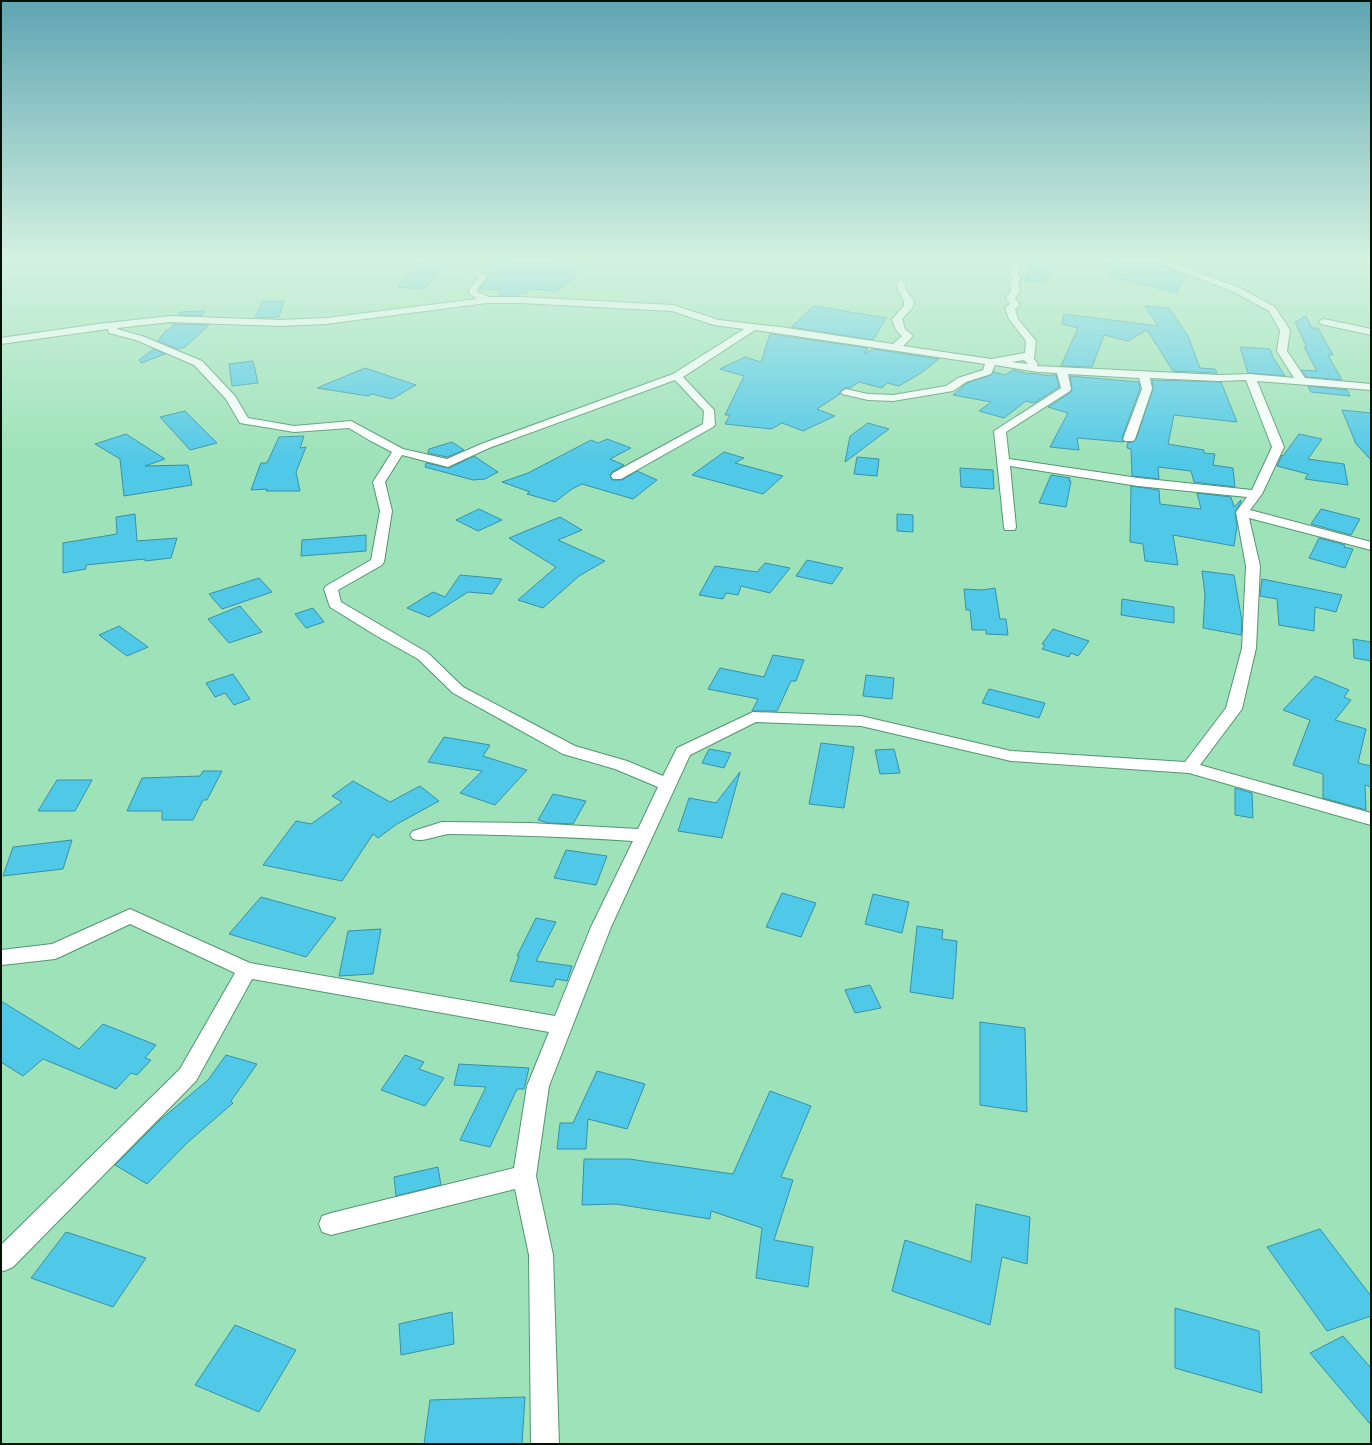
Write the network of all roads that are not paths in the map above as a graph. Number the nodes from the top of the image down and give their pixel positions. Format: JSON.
{"nodes":[{"id":1,"x":97,"y":327,"type":"edge"},
{"id":2,"x":113,"y":327,"type":"edge"},
{"id":3,"x":754,"y":327,"type":"edge"},
{"id":4,"x":758,"y":327,"type":"edge"},
{"id":5,"x":900,"y":327,"type":"edge"},
{"id":6,"x":1021,"y":327,"type":"edge"},
{"id":7,"x":1283,"y":327,"type":"edge"},
{"id":8,"x":1350,"y":327,"type":"edge"},
{"id":9,"x":1371,"y":332,"type":"edge"},
{"id":10,"x":1,"y":341,"type":"edge"},
{"id":11,"x":895,"y":348,"type":"junction"},
{"id":12,"x":1030,"y":354,"type":"junction"},
{"id":13,"x":991,"y":362,"type":"junction"},
{"id":14,"x":1038,"y":369,"type":"junction"},
{"id":15,"x":1062,"y":370,"type":"junction"},
{"id":16,"x":1144,"y":375,"type":"junction"},
{"id":17,"x":677,"y":376,"type":"junction"},
{"id":18,"x":1250,"y":377,"type":"junction"},
{"id":19,"x":1301,"y":380,"type":"junction"},
{"id":20,"x":1371,"y":387,"type":"edge"},
{"id":21,"x":846,"y":392,"type":"dead end"},
{"id":22,"x":1129,"y":439,"type":"dead end"},
{"id":23,"x":399,"y":451,"type":"junction"},
{"id":24,"x":1004,"y":462,"type":"junction"},
{"id":25,"x":618,"y":476,"type":"dead end"},
{"id":26,"x":1256,"y":494,"type":"junction"},
{"id":27,"x":1242,"y":512,"type":"junction"},
{"id":28,"x":1010,"y":527,"type":"dead end"},
{"id":29,"x":1371,"y":546,"type":"edge"},
{"id":30,"x":1189,"y":768,"type":"junction"},
{"id":31,"x":668,"y":785,"type":"junction"},
{"id":32,"x":1371,"y":819,"type":"edge"},
{"id":33,"x":419,"y":835,"type":"dead end"},
{"id":34,"x":644,"y":835,"type":"junction"},
{"id":35,"x":2,"y":957,"type":"edge"},
{"id":36,"x":247,"y":970,"type":"junction"},
{"id":37,"x":562,"y":1026,"type":"junction"},
{"id":38,"x":524,"y":1176,"type":"junction"},
{"id":39,"x":331,"y":1224,"type":"dead end"},
{"id":40,"x":4,"y":1259,"type":"dead end"},
{"id":41,"x":545,"y":1444,"type":"edge"}],
"edges":[{"from":1,"to":10,"type":"street"},
{"from":2,"to":23,"type":"street"},
{"from":3,"to":17,"type":"street"},
{"from":4,"to":11,"type":"street"},
{"from":5,"to":11,"type":"street"},
{"from":6,"to":12,"type":"street"},
{"from":7,"to":19,"type":"street"},
{"from":8,"to":9,"type":"street"},
{"from":11,"to":13,"type":"street"},
{"from":12,"to":13,"type":"street"},
{"from":12,"to":14,"type":"street"},
{"from":13,"to":14,"type":"street"},
{"from":13,"to":21,"type":"street"},
{"from":14,"to":15,"type":"street"},
{"from":15,"to":16,"type":"street"},
{"from":15,"to":24,"type":"street"},
{"from":16,"to":18,"type":"street"},
{"from":16,"to":22,"type":"street"},
{"from":17,"to":23,"type":"street"},
{"from":17,"to":25,"type":"street"},
{"from":18,"to":19,"type":"street"},
{"from":18,"to":26,"type":"street"},
{"from":19,"to":20,"type":"street"},
{"from":23,"to":31,"type":"street"},
{"from":24,"to":26,"type":"street"},
{"from":24,"to":28,"type":"street"},
{"from":26,"to":27,"type":"street"},
{"from":27,"to":29,"type":"street"},
{"from":27,"to":30,"type":"street"},
{"from":30,"to":31,"type":"street"},
{"from":30,"to":32,"type":"street"},
{"from":31,"to":34,"type":"street"},
{"from":33,"to":34,"type":"street"},
{"from":34,"to":37,"type":"street"},
{"from":35,"to":36,"type":"street"},
{"from":36,"to":37,"type":"street"},
{"from":36,"to":40,"type":"street"},
{"from":37,"to":38,"type":"street"},
{"from":38,"to":39,"type":"street"},
{"from":38,"to":41,"type":"street"}]}
